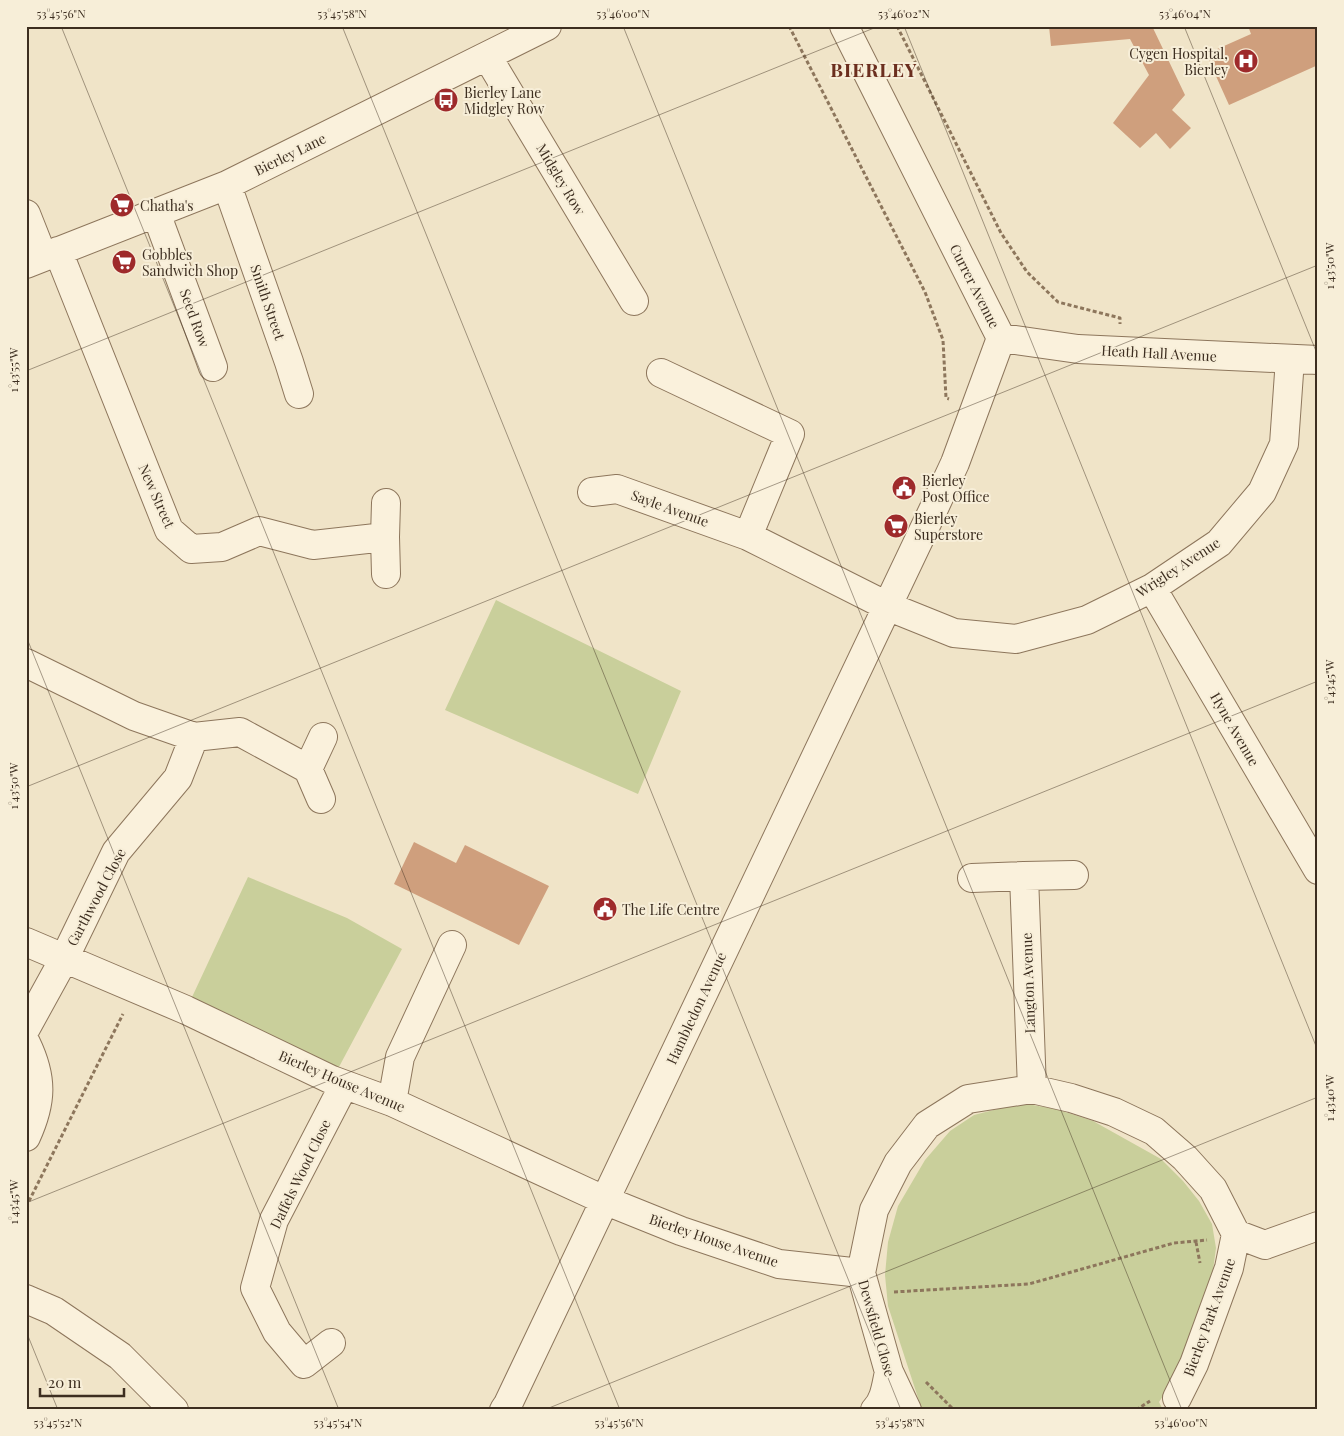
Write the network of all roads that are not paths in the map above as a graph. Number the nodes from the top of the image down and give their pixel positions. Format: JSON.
{"nodes":[{"id":1,"x":547,"y":26,"type":"edge"},
{"id":2,"x":844,"y":26,"type":"edge"},
{"id":3,"x":487,"y":56,"type":"junction"},
{"id":4,"x":227,"y":185,"type":"junction"},
{"id":5,"x":156,"y":213,"type":"junction"},
{"id":6,"x":26,"y":214,"type":"edge"},
{"id":7,"x":42,"y":258,"type":"edge"},
{"id":8,"x":634,"y":301,"type":"dead end"},
{"id":9,"x":1002,"y":338,"type":"junction"},
{"id":10,"x":1290,"y":359,"type":"junction"},
{"id":11,"x":1318,"y":360,"type":"edge"},
{"id":12,"x":290,"y":362,"type":"junction"},
{"id":13,"x":213,"y":367,"type":"dead end"},
{"id":14,"x":315,"y":372,"type":"dead end"},
{"id":15,"x":661,"y":373,"type":"dead end"},
{"id":16,"x":299,"y":394,"type":"dead end"},
{"id":17,"x":592,"y":492,"type":"dead end"},
{"id":18,"x":386,"y":504,"type":"dead end"},
{"id":19,"x":748,"y":536,"type":"junction"},
{"id":20,"x":385,"y":537,"type":"junction"},
{"id":21,"x":386,"y":574,"type":"dead end"},
{"id":22,"x":1152,"y":588,"type":"junction"},
{"id":23,"x":887,"y":606,"type":"junction"},
{"id":24,"x":26,"y":663,"type":"edge"},
{"id":25,"x":194,"y":737,"type":"junction"},
{"id":26,"x":323,"y":737,"type":"dead end"},
{"id":27,"x":308,"y":769,"type":"junction"},
{"id":28,"x":321,"y":799,"type":"dead end"},
{"id":29,"x":1318,"y":870,"type":"edge"},
{"id":30,"x":1074,"y":875,"type":"dead end"},
{"id":31,"x":1024,"y":876,"type":"junction"},
{"id":32,"x":972,"y":878,"type":"dead end"},
{"id":33,"x":26,"y":942,"type":"edge"},
{"id":34,"x":452,"y":945,"type":"dead end"},
{"id":35,"x":64,"y":959,"type":"junction"},
{"id":36,"x":26,"y":1028,"type":"edge"},
{"id":37,"x":26,"y":1043,"type":"edge"},
{"id":38,"x":344,"y":1085,"type":"junction"},
{"id":39,"x":1032,"y":1089,"type":"junction"},
{"id":40,"x":392,"y":1102,"type":"junction"},
{"id":41,"x":26,"y":1137,"type":"edge"},
{"id":42,"x":604,"y":1200,"type":"junction"},
{"id":43,"x":1318,"y":1226,"type":"edge"},
{"id":44,"x":1236,"y":1234,"type":"junction"},
{"id":45,"x":864,"y":1282,"type":"junction"},
{"id":46,"x":26,"y":1299,"type":"edge"},
{"id":47,"x":331,"y":1343,"type":"dead end"},
{"id":48,"x":888,"y":1372,"type":"junction"},
{"id":49,"x":1177,"y":1398,"type":"dead end"},
{"id":50,"x":174,"y":1410,"type":"edge"},
{"id":51,"x":504,"y":1410,"type":"edge"},
{"id":52,"x":875,"y":1410,"type":"edge"},
{"id":53,"x":907,"y":1410,"type":"edge"}],
"edges":[{"from":1,"to":3,"type":"street","name":"Bierley Lane"},
{"from":2,"to":9,"type":"street","name":"Currer Avenue"},
{"from":3,"to":4,"type":"street","name":"Bierley Lane"},
{"from":3,"to":8,"type":"street","name":"Midgley Row"},
{"from":4,"to":5,"type":"street","name":"Bierley Lane"},
{"from":4,"to":12,"type":"street","name":"Smith Street"},
{"from":5,"to":7,"type":"street","name":"Bierley Lane"},
{"from":5,"to":13,"type":"street","name":"Seed Row"},
{"from":6,"to":7,"type":"street","name":"New Street"},
{"from":7,"to":20,"type":"street","name":"New Street"},
{"from":9,"to":10,"type":"street","name":"Heath Hall Avenue"},
{"from":9,"to":23,"type":"street","name":"Currer Avenue"},
{"from":10,"to":11,"type":"street","name":"Heath Hall Avenue"},
{"from":10,"to":22,"type":"street","name":"Wrigley Avenue"},
{"from":12,"to":14,"type":"street"},
{"from":12,"to":16,"type":"street","name":"Smith Street"},
{"from":15,"to":19,"type":"street"},
{"from":17,"to":19,"type":"street","name":"Sayle Avenue"},
{"from":18,"to":20,"type":"street"},
{"from":19,"to":23,"type":"street","name":"Sayle Avenue"},
{"from":20,"to":21,"type":"street"},
{"from":22,"to":23,"type":"street","name":"Wrigley Avenue"},
{"from":22,"to":29,"type":"street","name":"Hyne Avenue"},
{"from":23,"to":42,"type":"street","name":"Hambledon Avenue"},
{"from":24,"to":25,"type":"street"},
{"from":25,"to":27,"type":"street"},
{"from":25,"to":35,"type":"street","name":"Garthwood Close"},
{"from":26,"to":27,"type":"street"},
{"from":27,"to":28,"type":"street"},
{"from":30,"to":31,"type":"street"},
{"from":31,"to":32,"type":"street"},
{"from":31,"to":39,"type":"street","name":"Langton Avenue"},
{"from":33,"to":35,"type":"street","name":"Bierley House Avenue"},
{"from":34,"to":40,"type":"street"},
{"from":35,"to":36,"type":"street","name":"Garthwood Close"},
{"from":35,"to":38,"type":"street","name":"Bierley House Avenue"},
{"from":37,"to":41,"type":"street"},
{"from":38,"to":40,"type":"street","name":"Bierley House Avenue"},
{"from":38,"to":47,"type":"street","name":"Daffels Wood Close"},
{"from":39,"to":44,"type":"street"},
{"from":39,"to":45,"type":"street"},
{"from":40,"to":42,"type":"street","name":"Bierley House Avenue"},
{"from":42,"to":45,"type":"street","name":"Bierley House Avenue"},
{"from":42,"to":51,"type":"street","name":"Hambledon Avenue"},
{"from":43,"to":44,"type":"street"},
{"from":44,"to":49,"type":"street","name":"Bierley Park Avenue"},
{"from":45,"to":48,"type":"street","name":"Dewsfield Close"},
{"from":46,"to":50,"type":"street"},
{"from":48,"to":52,"type":"street"},
{"from":48,"to":53,"type":"street","name":"Dewsfield Close"}]}
